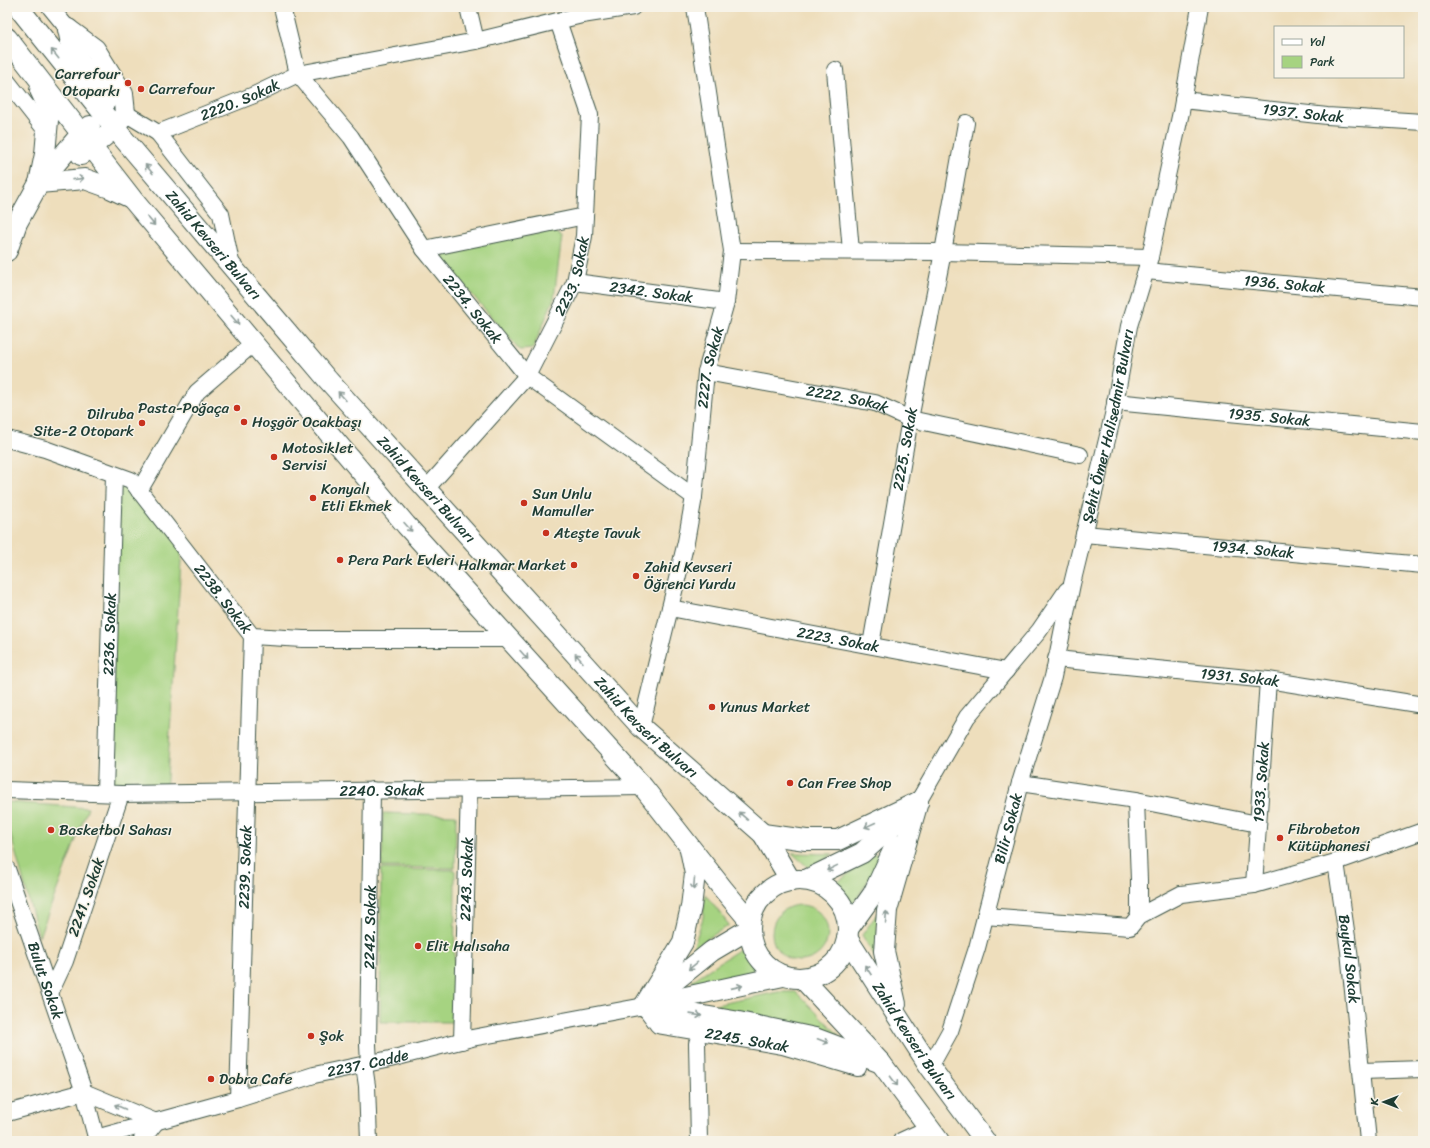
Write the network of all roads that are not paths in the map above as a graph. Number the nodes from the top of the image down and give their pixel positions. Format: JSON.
{"nodes":[{"id":1,"x":18,"y":7,"type":"edge"},
{"id":2,"x":50,"y":7,"type":"edge"},
{"id":3,"x":282,"y":7,"type":"edge"},
{"id":4,"x":468,"y":7,"type":"edge"},
{"id":5,"x":633,"y":7,"type":"edge"},
{"id":6,"x":695,"y":7,"type":"edge"},
{"id":7,"x":1200,"y":7,"type":"edge"},
{"id":8,"x":558,"y":21,"type":"junction"},
{"id":9,"x":68,"y":29,"type":"joint"},
{"id":10,"x":7,"y":38,"type":"edge"},
{"id":11,"x":476,"y":41,"type":"junction"},
{"id":12,"x":29,"y":66,"type":"junction"},
{"id":13,"x":835,"y":70,"type":"dead end"},
{"id":14,"x":298,"y":74,"type":"junction"},
{"id":15,"x":7,"y":81,"type":"edge"},
{"id":16,"x":1183,"y":100,"type":"junction"},
{"id":17,"x":114,"y":118,"type":"junction"},
{"id":18,"x":1423,"y":122,"type":"edge"},
{"id":19,"x":966,"y":123,"type":"dead end"},
{"id":20,"x":47,"y":132,"type":"junction"},
{"id":21,"x":158,"y":133,"type":"junction"},
{"id":22,"x":87,"y":141,"type":"junction"},
{"id":23,"x":40,"y":183,"type":"junction"},
{"id":24,"x":134,"y":200,"type":"junction"},
{"id":25,"x":585,"y":216,"type":"junction"},
{"id":26,"x":424,"y":249,"type":"junction"},
{"id":27,"x":7,"y":251,"type":"edge"},
{"id":28,"x":732,"y":251,"type":"junction"},
{"id":29,"x":851,"y":251,"type":"junction"},
{"id":30,"x":943,"y":252,"type":"junction"},
{"id":31,"x":1148,"y":264,"type":"junction"},
{"id":32,"x":232,"y":267,"type":"junction"},
{"id":33,"x":575,"y":282,"type":"junction"},
{"id":34,"x":1423,"y":297,"type":"edge"},
{"id":35,"x":726,"y":302,"type":"junction"},
{"id":36,"x":254,"y":343,"type":"junction"},
{"id":37,"x":706,"y":372,"type":"junction"},
{"id":38,"x":527,"y":376,"type":"junction"},
{"id":39,"x":1115,"y":402,"type":"junction"},
{"id":40,"x":910,"y":419,"type":"junction"},
{"id":41,"x":1423,"y":432,"type":"edge"},
{"id":42,"x":7,"y":439,"type":"edge"},
{"id":43,"x":1080,"y":455,"type":"dead end"},
{"id":44,"x":114,"y":475,"type":"junction"},
{"id":45,"x":426,"y":489,"type":"junction"},
{"id":46,"x":139,"y":491,"type":"junction"},
{"id":47,"x":694,"y":497,"type":"junction"},
{"id":48,"x":1084,"y":534,"type":"junction"},
{"id":49,"x":1423,"y":565,"type":"edge"},
{"id":50,"x":1072,"y":584,"type":"junction"},
{"id":51,"x":670,"y":608,"type":"junction"},
{"id":52,"x":252,"y":636,"type":"junction"},
{"id":53,"x":510,"y":639,"type":"junction"},
{"id":54,"x":871,"y":646,"type":"junction"},
{"id":55,"x":1056,"y":658,"type":"junction"},
{"id":56,"x":1006,"y":671,"type":"junction"},
{"id":57,"x":1268,"y":680,"type":"junction"},
{"id":58,"x":1423,"y":705,"type":"edge"},
{"id":59,"x":641,"y":726,"type":"junction"},
{"id":60,"x":1020,"y":783,"type":"junction"},
{"id":61,"x":643,"y":787,"type":"junction"},
{"id":62,"x":469,"y":789,"type":"junction"},
{"id":63,"x":7,"y":790,"type":"edge"},
{"id":64,"x":372,"y":790,"type":"junction"},
{"id":65,"x":247,"y":792,"type":"junction"},
{"id":66,"x":105,"y":793,"type":"junction"},
{"id":67,"x":121,"y":794,"type":"junction"},
{"id":68,"x":1136,"y":800,"type":"junction"},
{"id":69,"x":918,"y":802,"type":"junction"},
{"id":70,"x":1258,"y":824,"type":"junction"},
{"id":71,"x":1423,"y":831,"type":"edge"},
{"id":72,"x":763,"y":834,"type":"junction"},
{"id":73,"x":690,"y":846,"type":"junction"},
{"id":74,"x":1336,"y":862,"type":"junction"},
{"id":75,"x":7,"y":869,"type":"edge"},
{"id":76,"x":798,"y":881,"type":"junction"},
{"id":77,"x":1254,"y":885,"type":"junction"},
{"id":78,"x":985,"y":916,"type":"junction"},
{"id":79,"x":1139,"y":916,"type":"junction"},
{"id":80,"x":749,"y":925,"type":"junction"},
{"id":81,"x":848,"y":934,"type":"junction"},
{"id":82,"x":783,"y":976,"type":"junction"},
{"id":83,"x":803,"y":979,"type":"junction"},
{"id":84,"x":50,"y":993,"type":"junction"},
{"id":85,"x":644,"y":1006,"type":"junction"},
{"id":86,"x":902,"y":1024,"type":"junction"},
{"id":87,"x":462,"y":1041,"type":"junction"},
{"id":88,"x":697,"y":1043,"type":"dead end"},
{"id":89,"x":367,"y":1064,"type":"junction"},
{"id":90,"x":881,"y":1064,"type":"junction"},
{"id":91,"x":930,"y":1067,"type":"junction"},
{"id":92,"x":858,"y":1068,"type":"dead end"},
{"id":93,"x":1423,"y":1069,"type":"edge"},
{"id":94,"x":1362,"y":1071,"type":"junction"},
{"id":95,"x":84,"y":1092,"type":"junction"},
{"id":96,"x":238,"y":1099,"type":"junction"},
{"id":97,"x":7,"y":1113,"type":"edge"},
{"id":98,"x":156,"y":1122,"type":"junction"},
{"id":99,"x":934,"y":1134,"type":"edge"},
{"id":100,"x":97,"y":1140,"type":"edge"},
{"id":101,"x":141,"y":1141,"type":"edge"},
{"id":102,"x":369,"y":1141,"type":"edge"},
{"id":103,"x":699,"y":1141,"type":"edge"},
{"id":104,"x":901,"y":1141,"type":"edge"},
{"id":105,"x":985,"y":1141,"type":"edge"},
{"id":106,"x":1368,"y":1141,"type":"edge"}],
"edges":[{"from":17,"to":1,"type":"main road","name":"Zahid Kevseri Bulvarı","one_way":true},
{"from":2,"to":9,"type":"street"},
{"from":3,"to":14,"type":"street"},
{"from":4,"to":11,"type":"street"},
{"from":5,"to":8,"type":"street","name":"2220. Sokak"},
{"from":6,"to":28,"type":"street","name":"2227. Sokak"},
{"from":7,"to":16,"type":"street","name":"Şehit Ömer Halisedmir Bulvarı"},
{"from":8,"to":11,"type":"street","name":"2220. Sokak"},
{"from":8,"to":25,"type":"street","name":"2233. Sokak"},
{"from":9,"to":17,"type":"main road"},
{"from":10,"to":12,"type":"main road"},
{"from":11,"to":14,"type":"street","name":"2220. Sokak"},
{"from":12,"to":20,"type":"main road"},
{"from":12,"to":22,"type":"main road"},
{"from":13,"to":29,"type":"street"},
{"from":14,"to":21,"type":"street","name":"2220. Sokak"},
{"from":14,"to":26,"type":"street","name":"2234. Sokak"},
{"from":15,"to":20,"type":"street"},
{"from":16,"to":18,"type":"street","name":"1937. Sokak"},
{"from":16,"to":31,"type":"street","name":"Şehit Ömer Halisedmir Bulvarı"},
{"from":17,"to":21,"type":"street"},
{"from":17,"to":22,"type":"main road"},
{"from":32,"to":17,"type":"main road","name":"Zahid Kevseri Bulvarı","one_way":true},
{"from":19,"to":30,"type":"street","name":"2225. Sokak"},
{"from":20,"to":23,"type":"main road"},
{"from":21,"to":32,"type":"street"},
{"from":22,"to":23,"type":"main road"},
{"from":22,"to":24,"type":"main road"},
{"from":23,"to":24,"type":"main road","one_way":true},
{"from":23,"to":27,"type":"main road"},
{"from":24,"to":36,"type":"main road","one_way":true},
{"from":25,"to":26,"type":"street"},
{"from":25,"to":33,"type":"street","name":"2233. Sokak"},
{"from":26,"to":38,"type":"street","name":"2234. Sokak"},
{"from":28,"to":29,"type":"street","name":"1936. Sokak"},
{"from":28,"to":35,"type":"street","name":"2227. Sokak"},
{"from":29,"to":30,"type":"street","name":"1936. Sokak"},
{"from":30,"to":31,"type":"street","name":"1936. Sokak"},
{"from":30,"to":40,"type":"street","name":"2225. Sokak"},
{"from":31,"to":34,"type":"street","name":"1936. Sokak"},
{"from":31,"to":39,"type":"street","name":"Şehit Ömer Halisedmir Bulvarı"},
{"from":45,"to":32,"type":"main road","name":"Zahid Kevseri Bulvarı","one_way":true},
{"from":33,"to":35,"type":"street","name":"2342. Sokak"},
{"from":33,"to":38,"type":"street","name":"2233. Sokak"},
{"from":35,"to":37,"type":"street","name":"2227. Sokak"},
{"from":36,"to":46,"type":"street"},
{"from":36,"to":53,"type":"main road","one_way":true},
{"from":37,"to":40,"type":"street","name":"2222. Sokak"},
{"from":37,"to":47,"type":"street","name":"2227. Sokak"},
{"from":38,"to":45,"type":"street","name":"2233. Sokak"},
{"from":38,"to":47,"type":"street","name":"2234. Sokak"},
{"from":39,"to":41,"type":"street","name":"1935. Sokak"},
{"from":39,"to":48,"type":"street","name":"Şehit Ömer Halisedmir Bulvarı"},
{"from":40,"to":43,"type":"street","name":"2222. Sokak"},
{"from":40,"to":54,"type":"street","name":"2225. Sokak"},
{"from":42,"to":44,"type":"street","name":"2238. Sokak"},
{"from":44,"to":46,"type":"street","name":"2238. Sokak"},
{"from":44,"to":66,"type":"street","name":"2236. Sokak"},
{"from":59,"to":45,"type":"main road","name":"Zahid Kevseri Bulvarı","one_way":true},
{"from":46,"to":52,"type":"street","name":"2238. Sokak"},
{"from":47,"to":51,"type":"street","name":"2227. Sokak"},
{"from":48,"to":49,"type":"street","name":"1934. Sokak"},
{"from":48,"to":50,"type":"street","name":"Şehit Ömer Halisedmir Bulvarı"},
{"from":50,"to":55,"type":"street","name":"Bilir Sokak"},
{"from":50,"to":56,"type":"street","name":"Şehit Ömer Halisedmir Bulvarı"},
{"from":51,"to":54,"type":"street","name":"2223. Sokak"},
{"from":51,"to":59,"type":"street","name":"2227. Sokak"},
{"from":52,"to":53,"type":"street","name":"2238. Sokak"},
{"from":52,"to":65,"type":"street","name":"2239. Sokak"},
{"from":53,"to":61,"type":"main road","one_way":true},
{"from":54,"to":56,"type":"street","name":"2223. Sokak"},
{"from":55,"to":57,"type":"street","name":"1931. Sokak"},
{"from":55,"to":60,"type":"street","name":"Bilir Sokak"},
{"from":56,"to":69,"type":"street","name":"Şehit Ömer Halisedmir Bulvarı"},
{"from":57,"to":58,"type":"street","name":"1931. Sokak"},
{"from":57,"to":70,"type":"street","name":"1933. Sokak"},
{"from":72,"to":59,"type":"main road","name":"Zahid Kevseri Bulvarı","one_way":true},
{"from":60,"to":68,"type":"street"},
{"from":60,"to":78,"type":"street","name":"Bilir Sokak"},
{"from":61,"to":62,"type":"street","name":"2240. Sokak"},
{"from":61,"to":73,"type":"main road"},
{"from":62,"to":64,"type":"street","name":"2240. Sokak"},
{"from":62,"to":87,"type":"street","name":"2243. Sokak"},
{"from":63,"to":66,"type":"street"},
{"from":64,"to":65,"type":"street","name":"2240. Sokak"},
{"from":64,"to":89,"type":"street","name":"2242. Sokak"},
{"from":65,"to":67,"type":"street","name":"2240. Sokak"},
{"from":65,"to":96,"type":"street","name":"2239. Sokak"},
{"from":66,"to":67,"type":"street"},
{"from":67,"to":84,"type":"street","name":"2241. Sokak"},
{"from":68,"to":70,"type":"street"},
{"from":68,"to":79,"type":"street"},
{"from":69,"to":72,"type":"main road","one_way":true},
{"from":69,"to":76,"type":"main road","one_way":true},
{"from":69,"to":81,"type":"main road"},
{"from":86,"to":69,"type":"main road","one_way":true},
{"from":70,"to":77,"type":"street","name":"1933. Sokak"},
{"from":71,"to":74,"type":"street"},
{"from":72,"to":76,"type":"main road","name":"Zahid Kevseri Bulvarı"},
{"from":73,"to":80,"type":"main road"},
{"from":73,"to":85,"type":"main road","one_way":true},
{"from":74,"to":77,"type":"street"},
{"from":74,"to":94,"type":"street","name":"Baykul Sokak"},
{"from":75,"to":84,"type":"street","name":"Bulut Sokak"},
{"from":76,"to":80,"type":"main road"},
{"from":76,"to":81,"type":"main road"},
{"from":77,"to":79,"type":"street"},
{"from":78,"to":79,"type":"street"},
{"from":78,"to":91,"type":"street","name":"Bilir Sokak"},
{"from":80,"to":82,"type":"main road"},
{"from":80,"to":85,"type":"main road","one_way":true},
{"from":81,"to":83,"type":"main road"},
{"from":86,"to":81,"type":"main road","name":"Zahid Kevseri Bulvarı","one_way":true},
{"from":82,"to":83,"type":"main road"},
{"from":85,"to":82,"type":"main road","one_way":true},
{"from":83,"to":90,"type":"main road"},
{"from":84,"to":95,"type":"street","name":"Bulut Sokak"},
{"from":85,"to":87,"type":"street","name":"2237. Cadde"},
{"from":85,"to":90,"type":"main road","one_way":true},
{"from":85,"to":92,"type":"street","name":"2245. Sokak"},
{"from":86,"to":91,"type":"main road","name":"Zahid Kevseri Bulvarı"},
{"from":87,"to":89,"type":"street","name":"2237. Cadde"},
{"from":88,"to":103,"type":"street"},
{"from":89,"to":96,"type":"street","name":"2237. Cadde"},
{"from":89,"to":102,"type":"street","name":"2242. Sokak"},
{"from":90,"to":99,"type":"main road","one_way":true},
{"from":91,"to":105,"type":"main road","name":"Zahid Kevseri Bulvarı"},
{"from":93,"to":94,"type":"street"},
{"from":94,"to":106,"type":"street","name":"Baykul Sokak"},
{"from":95,"to":97,"type":"street"},
{"from":98,"to":95,"type":"street","one_way":true},
{"from":95,"to":100,"type":"street","name":"Bulut Sokak"},
{"from":96,"to":98,"type":"street","name":"2237. Cadde"},
{"from":98,"to":100,"type":"street","name":"2237. Cadde"},
{"from":98,"to":101,"type":"street"},
{"from":99,"to":104,"type":"street"}]}
